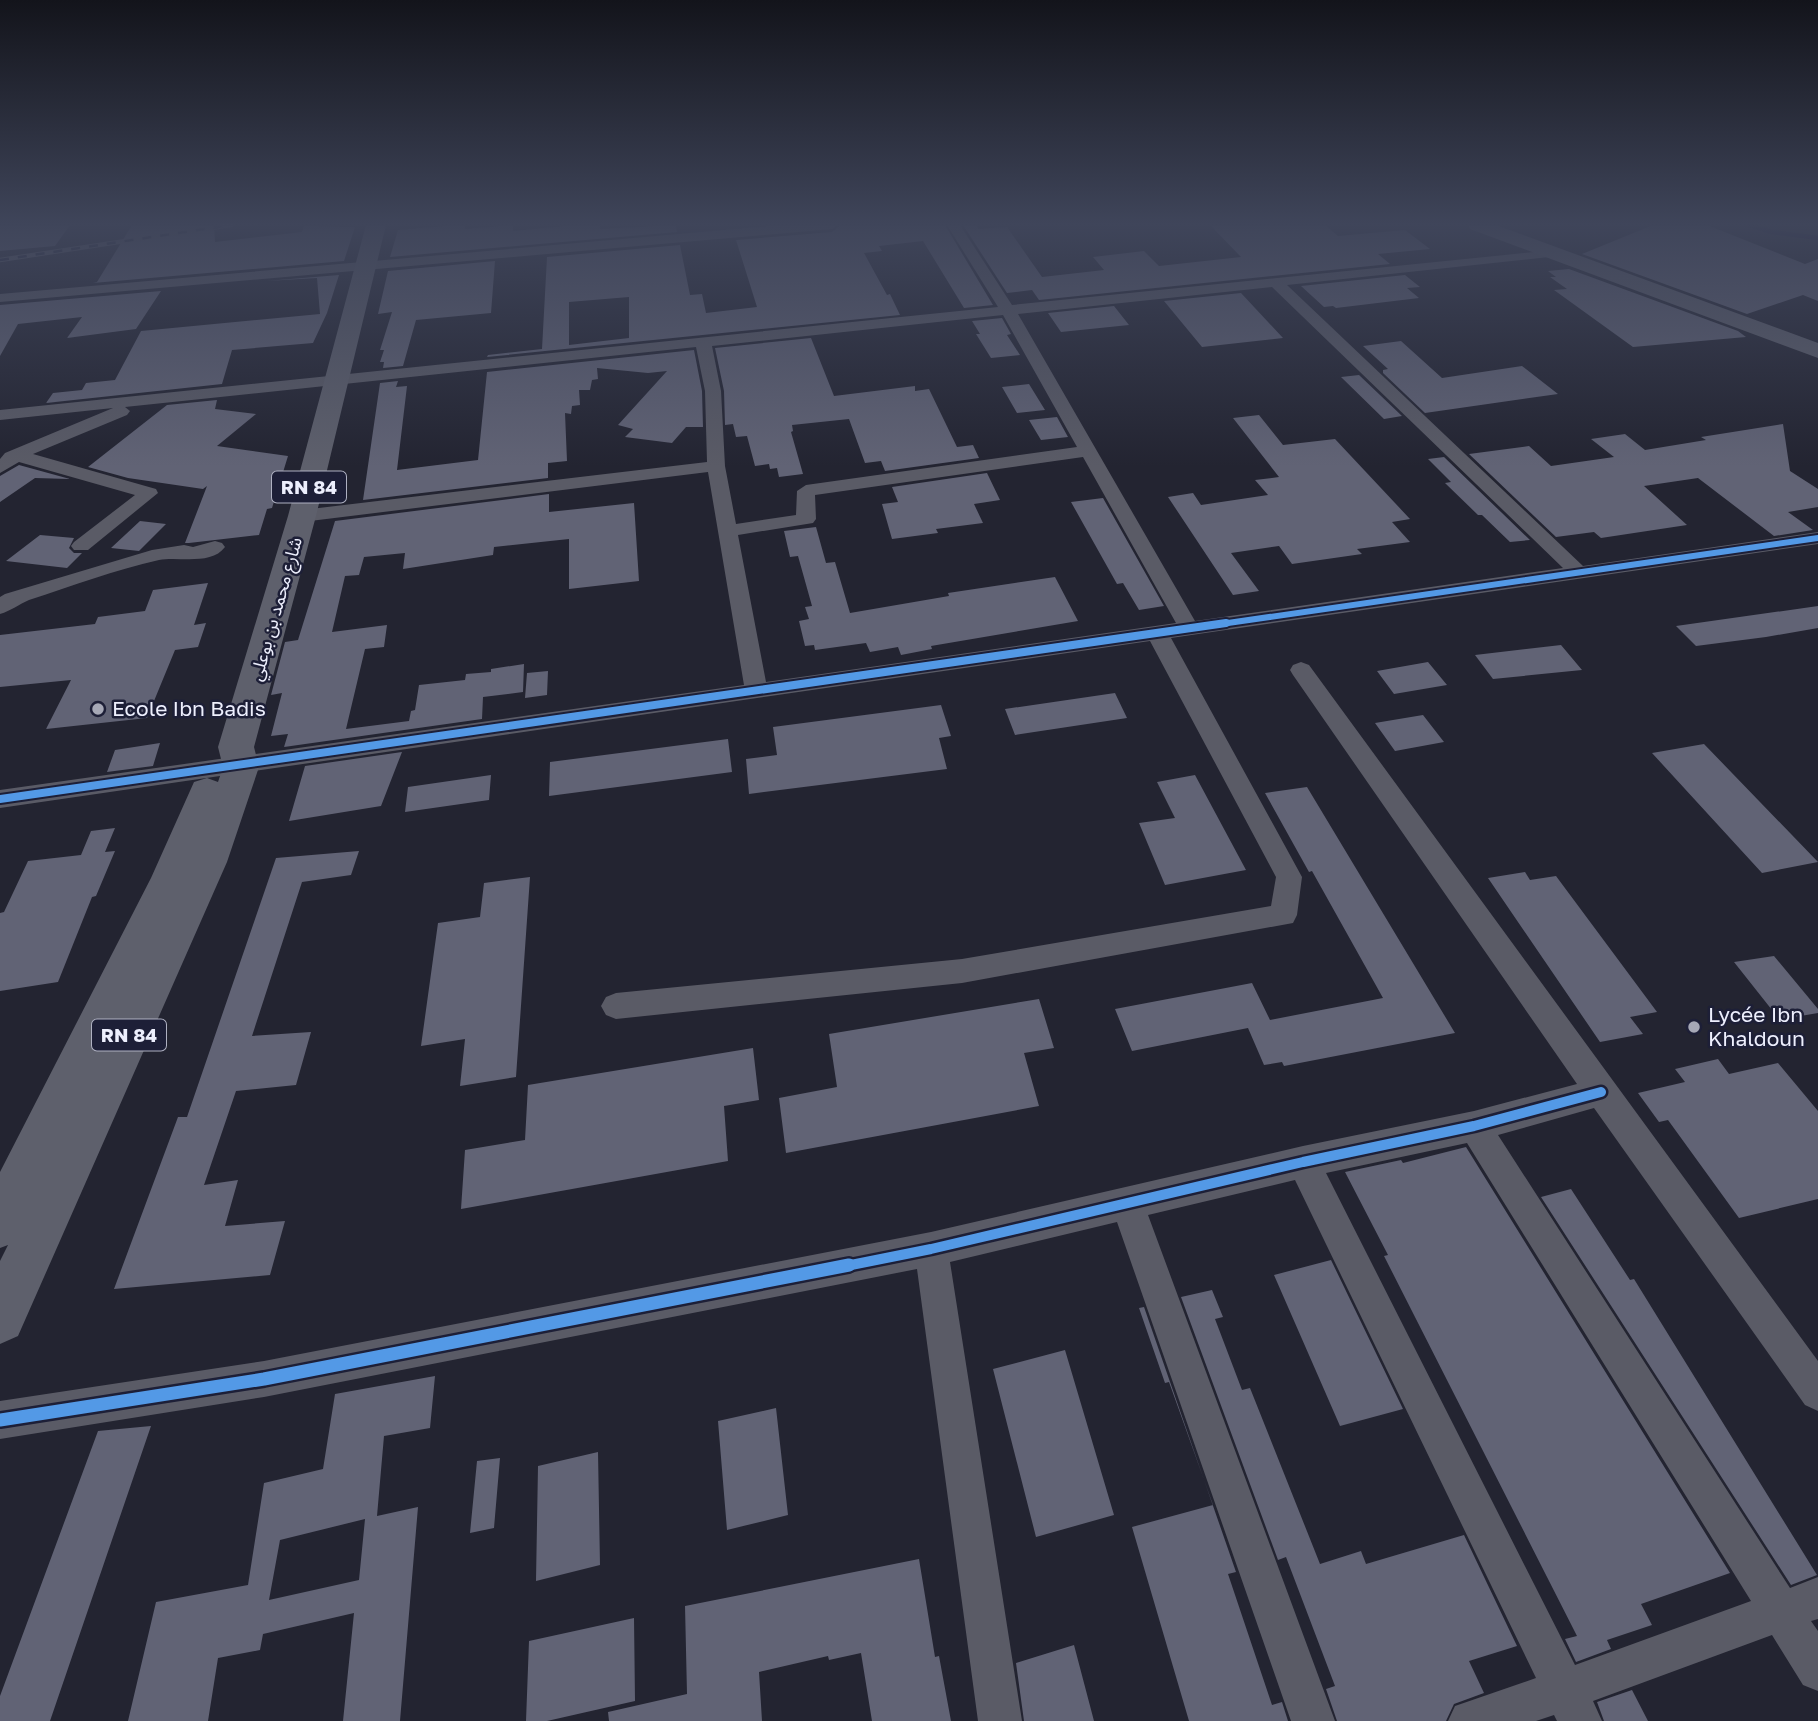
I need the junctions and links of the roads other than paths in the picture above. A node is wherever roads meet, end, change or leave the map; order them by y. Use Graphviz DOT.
graph roads {
  1 [pos="355,305"];
  2 [pos="1005,305"];
  3 [pos="1071,305"];
  4 [pos="1299,305"];
  5 [pos="1693,305"];
  6 [pos="1009,312"];
  7 [pos="703,342"];
  8 [pos="1818,351"];
  9 [pos="336,379"];
  10 [pos="148,400"];
  11 [pos="0,415"];
  12 [pos="1088,452"];
  13 [pos="8,459"];
  14 [pos="716,466"];
  15 [pos="0,468"];
  16 [pos="302,516"];
  17 [pos="727,531"];
  18 [pos="1818,538"];
  19 [pos="81,546"];
  20 [pos="215,547"];
  21 [pos="1579,573"];
  22 [pos="0,607"];
  23 [pos="1189,628"];
  24 [pos="1157,633"];
  25 [pos="1301,670"];
  26 [pos="756,690"];
  27 [pos="232,761"];
  28 [pos="0,799"];
  29 [pos="616,1006"];
  30 [pos="1601,1093"];
  31 [pos="1474,1126"];
  32 [pos="1303,1162"];
  33 [pos="1127,1203"];
  34 [pos="0,1223"];
  35 [pos="931,1249"];
  36 [pos="0,1318"];
  37 [pos="1818,1392"];
  38 [pos="0,1420"];
  39 [pos="1799,1604"];
  40 [pos="1818,1670"];
  41 [pos="1572,1705"];
  42 [pos="1000,1721"];
  43 [pos="1313,1721"];
  44 [pos="1470,1721"];
  1 -- 9 [label="main road, شارع محمد بن بوعلي / RN 84"];
  2 -- 6 [label="street"];
  3 -- 6 [label="street"];
  4 -- 21 [label="street"];
  5 -- 8 [label="main road"];
  6 -- 7 [label="street"];
  6 -- 12 [label="street"];
  7 -- 9 [label="street"];
  7 -- 14 [label="street"];
  9 -- 10 [label="street"];
  9 -- 16 [label="main road, شارع محمد بن بوعلي / RN 84"];
  10 -- 11 [label="street"];
  10 -- 13 [label="street"];
  12 -- 17 [label="street"];
  12 -- 23 [label="street"];
  13 -- 15 [label="street"];
  13 -- 19 [label="street"];
  14 -- 16 [label="street"];
  14 -- 17 [label="street"];
  16 -- 27 [label="main road, شارع محمد بن بوعلي / RN 84"];
  17 -- 26 [label="street"];
  18 -- 21 [label="street"];
  20 -- 22 [label="street"];
  21 -- 23 [label="street"];
  23 -- 24 [label="street"];
  24 -- 26 [label="street"];
  24 -- 29 [label="street"];
  25 -- 30 [label="street"];
  26 -- 27 [label="street"];
  27 -- 28 [label="street"];
  27 -- 34 [label="main road, RN 84"];
  27 -- 36 [label="main road, RN 84"];
  30 -- 31 [label="street"];
  30 -- 37 [label="street"];
  31 -- 32 [label="street"];
  31 -- 39 [label="street"];
  32 -- 33 [label="street"];
  32 -- 41 [label="street"];
  33 -- 35 [label="street"];
  33 -- 43 [label="street"];
  35 -- 38 [label="street"];
  35 -- 42 [label="street"];
  39 -- 40 [label="street"];
  39 -- 41 [label="street"];
  41 -- 44 [label="street"];
}
